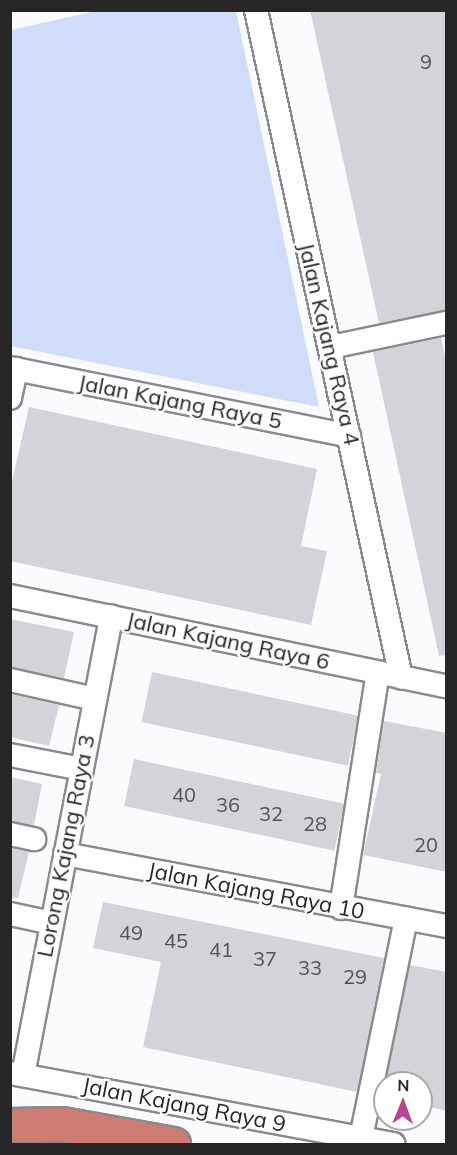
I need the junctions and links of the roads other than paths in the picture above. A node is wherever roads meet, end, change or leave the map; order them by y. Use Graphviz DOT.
graph roads {
  1 [pos="256,10"];
  2 [pos="447,323"];
  3 [pos="331,347"];
  4 [pos="13,369"];
  5 [pos="10,398"];
  6 [pos="349,436"];
  7 [pos="10,596"];
  8 [pos="111,616"];
  9 [pos="378,673"];
  10 [pos="400,677"];
  11 [pos="10,680"];
  12 [pos="447,686"];
  13 [pos="95,699"];
  14 [pos="10,755"];
  15 [pos="81,769"];
  16 [pos="10,834"];
  17 [pos="34,839"];
  18 [pos="65,854"];
  19 [pos="341,908"];
  20 [pos="10,914"];
  21 [pos="406,919"];
  22 [pos="52,922"];
  23 [pos="447,926"];
  24 [pos="17,1074"];
  25 [pos="10,1125"];
  26 [pos="361,1138"];
  27 [pos="10,1139"];
  28 [pos="35,1144"];
  29 [pos="173,1144"];
  30 [pos="393,1144"];
  1 -- 3 [label="street, Jalan Kajang Raya 4"];
  2 -- 3 [label="street"];
  3 -- 6 [label="street, Jalan Kajang Raya 4"];
  4 -- 5 [label="street"];
  4 -- 6 [label="street, Jalan Kajang Raya 5"];
  6 -- 10 [label="street, Jalan Kajang Raya 4"];
  7 -- 8 [label="street, Jalan Kajang Raya 6"];
  8 -- 9 [label="street, Jalan Kajang Raya 6"];
  8 -- 13 [label="street, Lorong Kajang Raya 3"];
  9 -- 10 [label="street, Jalan Kajang Raya 6"];
  9 -- 19 [label="street"];
  10 -- 12 [label="street, Jalan Kajang Raya 6"];
  11 -- 13 [label="street"];
  13 -- 15 [label="street, Lorong Kajang Raya 3"];
  14 -- 15 [label="street"];
  15 -- 18 [label="street, Lorong Kajang Raya 3"];
  16 -- 17 [label="street"];
  18 -- 19 [label="street, Jalan Kajang Raya 10"];
  18 -- 22 [label="street, Lorong Kajang Raya 3"];
  19 -- 21 [label="street, Jalan Kajang Raya 10"];
  20 -- 22 [label="street"];
  21 -- 23 [label="street, Jalan Kajang Raya 10"];
  21 -- 26 [label="street"];
  22 -- 24 [label="street, Lorong Kajang Raya 3"];
  24 -- 26 [label="street, Jalan Kajang Raya 9"];
  25 -- 29 [label="highway"];
  26 -- 30 [label="street, Jalan Kajang Raya 9"];
  27 -- 28 [label="highway"];
}
